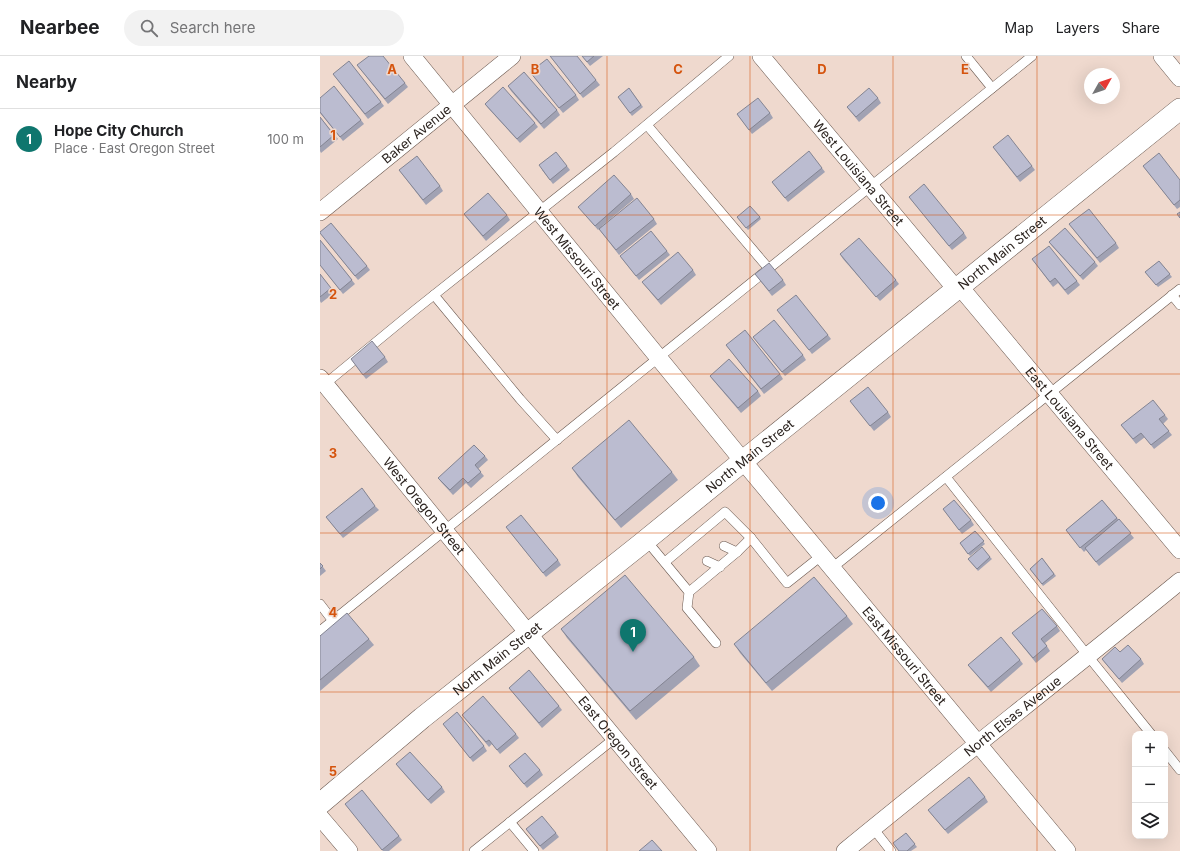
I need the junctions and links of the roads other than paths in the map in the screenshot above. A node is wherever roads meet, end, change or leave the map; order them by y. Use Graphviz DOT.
graph roads {
  1 [pos="412,56"];
  2 [pos="512,56"];
  3 [pos="729,56"];
  4 [pos="760,56"];
  5 [pos="966,56"];
  6 [pos="1032,56"];
  7 [pos="1162,56"];
  8 [pos="1180,78"];
  9 [pos="992,88"];
  10 [pos="452,105"];
  11 [pos="1180,109"];
  12 [pos="647,125"];
  13 [pos="870,187"];
  14 [pos="320,212"];
  15 [pos="539,212"];
  16 [pos="769,269"];
  17 [pos="958,288"];
  18 [pos="1180,289"];
  19 [pos="434,295"];
  20 [pos="1172,295"];
  21 [pos="1180,305"];
  22 [pos="658,358"];
  23 [pos="323,381"];
  24 [pos="1049,394"];
  25 [pos="557,440"];
  26 [pos="743,461"];
  27 [pos="946,477"];
  28 [pos="445,531"];
  29 [pos="751,538"];
  30 [pos="646,540"];
  31 [pos="724,546"];
  32 [pos="1180,550"];
  33 [pos="737,552"];
  34 [pos="665,562"];
  35 [pos="707,562"];
  36 [pos="826,562"];
  37 [pos="720,567"];
  38 [pos="1180,581"];
  39 [pos="690,592"];
  40 [pos="320,604"];
  41 [pos="334,621"];
  42 [pos="320,632"];
  43 [pos="528,633"];
  44 [pos="716,643"];
  45 [pos="1088,656"];
  46 [pos="1149,731"];
  47 [pos="615,738"];
  48 [pos="977,743"];
  49 [pos="1168,755"];
  50 [pos="1180,770"];
  51 [pos="320,804"];
  52 [pos="320,817"];
  53 [pos="510,822"];
  54 [pos="873,828"];
  55 [pos="349,851"];
  56 [pos="474,851"];
  57 [pos="534,851"];
  58 [pos="708,851"];
  59 [pos="845,851"];
  60 [pos="891,851"];
  61 [pos="1067,851"];
  1 -- 10 [label="street, West Missouri Street"];
  2 -- 10 [label="street, Baker Avenue"];
  3 -- 12 [label="lane"];
  4 -- 13 [label="street, West Louisiana Street"];
  5 -- 9 [label="lane"];
  6 -- 9 [label="lane"];
  7 -- 8 [label="street"];
  9 -- 13 [label="lane"];
  10 -- 14 [label="street, Baker Avenue"];
  10 -- 15 [label="street, West Missouri Street"];
  11 -- 17 [label="street, North Main Street"];
  12 -- 15 [label="lane"];
  12 -- 16 [label="lane"];
  13 -- 16 [label="lane"];
  13 -- 17 [label="street, West Louisiana Street"];
  15 -- 19 [label="lane"];
  15 -- 22 [label="street, West Missouri Street"];
  16 -- 22 [label="lane"];
  17 -- 24 [label="street, East Louisiana Street"];
  17 -- 26 [label="street, North Main Street"];
  18 -- 20 [label="lane"];
  19 -- 23 [label="lane"];
  19 -- 25 [label="lane"];
  20 -- 21 [label="lane"];
  20 -- 24 [label="lane"];
  22 -- 25 [label="lane"];
  22 -- 26 [label="street, West Missouri Street"];
  23 -- 28 [label="street, West Oregon Street"];
  24 -- 27 [label="lane"];
  24 -- 32 [label="street, East Louisiana Street"];
  25 -- 28 [label="lane"];
  26 -- 30 [label="street, North Main Street"];
  26 -- 36 [label="street, East Missouri Street"];
  27 -- 36 [label="lane"];
  27 -- 45 [label="lane"];
  28 -- 41 [label="lane"];
  28 -- 43 [label="street, West Oregon Street"];
  29 -- 33 [label="lane"];
  29 -- 34 [label="lane"];
  29 -- 36 [label="lane"];
  30 -- 34 [label="lane"];
  30 -- 43 [label="street, North Main Street"];
  31 -- 33 [label="lane"];
  33 -- 37 [label="lane"];
  34 -- 39 [label="lane"];
  35 -- 37 [label="lane"];
  36 -- 48 [label="street, East Missouri Street"];
  37 -- 39 [label="lane"];
  38 -- 45 [label="street, North Elsas Avenue"];
  39 -- 44 [label="lane"];
  40 -- 41 [label="lane"];
  41 -- 42 [label="lane"];
  43 -- 47 [label="street, East Oregon Street"];
  43 -- 51 [label="street, North Main Street"];
  45 -- 46 [label="lane"];
  45 -- 48 [label="street, North Elsas Avenue"];
  47 -- 53 [label="lane"];
  47 -- 58 [label="street, East Oregon Street"];
  48 -- 54 [label="street, North Elsas Avenue"];
  48 -- 61 [label="street, East Missouri Street"];
  49 -- 50 [label="lane"];
  52 -- 55 [label="street"];
  53 -- 56 [label="lane"];
  53 -- 57 [label="lane"];
  54 -- 59 [label="street, North Elsas Avenue"];
  54 -- 60 [label="lane"];
}
